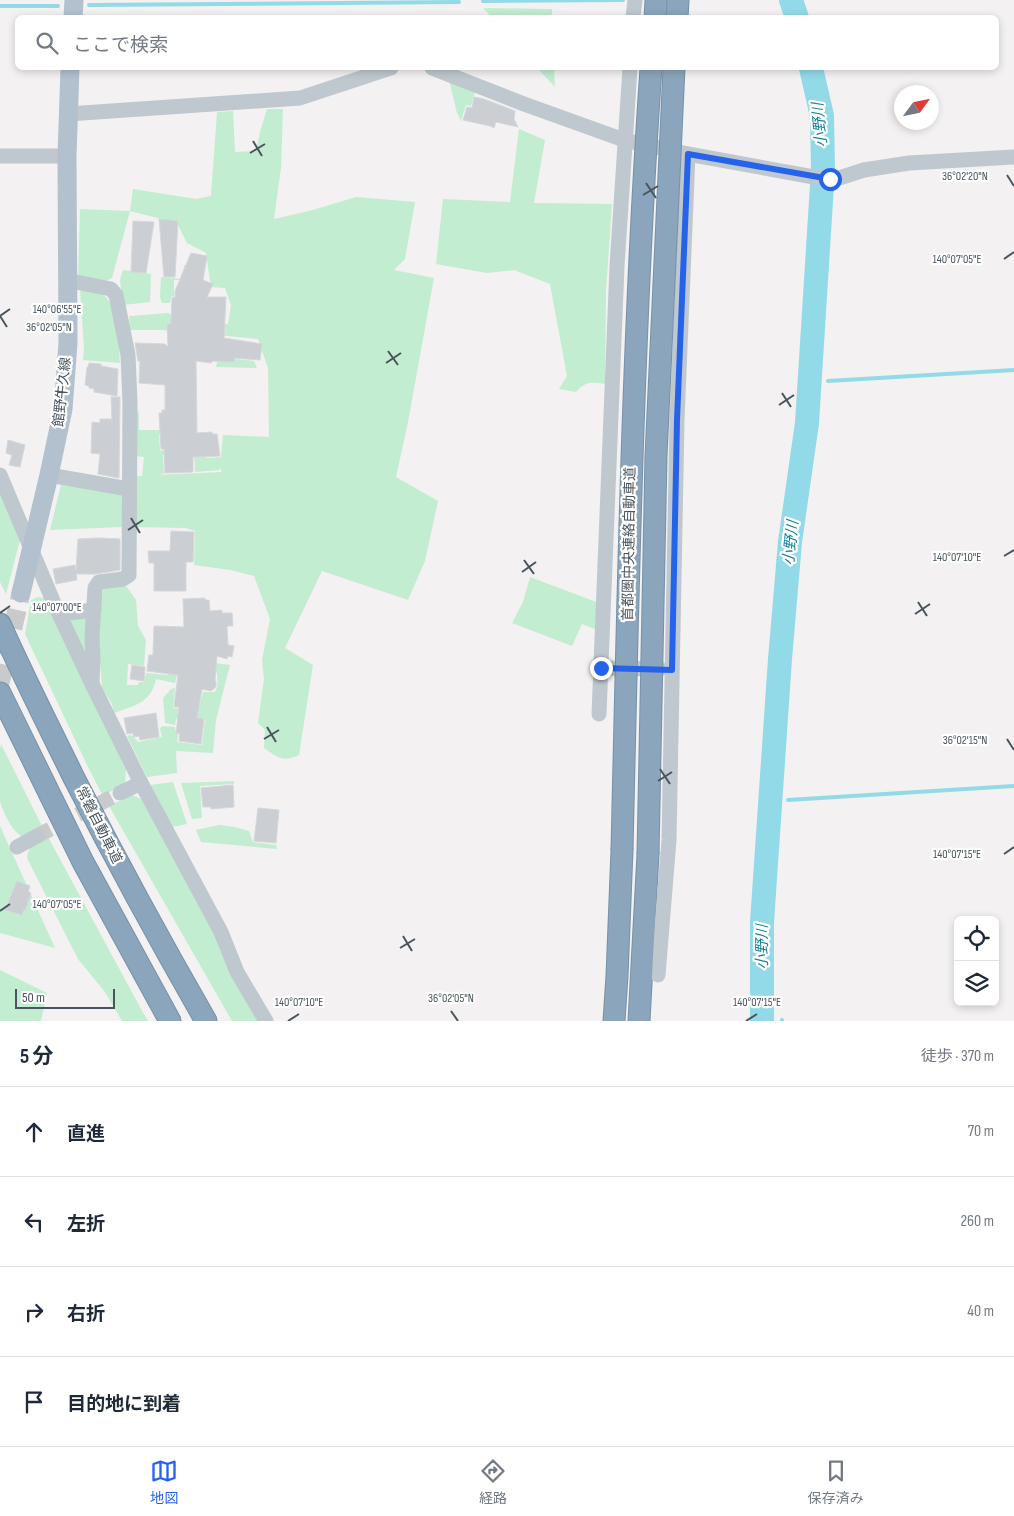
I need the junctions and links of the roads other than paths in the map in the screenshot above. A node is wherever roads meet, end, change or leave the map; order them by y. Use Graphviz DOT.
graph roads {
  1 [pos="74,0"];
  2 [pos="635,0"];
  3 [pos="656,0"];
  4 [pos="678,0"];
  5 [pos="73,15"];
  6 [pos="633,15"];
  7 [pos="654,15"];
  8 [pos="677,15"];
  9 [pos="70,70"];
  10 [pos="385,70"];
  11 [pos="437,70"];
  12 [pos="630,70"];
  13 [pos="651,70"];
  14 [pos="674,70"];
  15 [pos="68,114"];
  16 [pos="624,140"];
  17 [pos="688,154"];
  18 [pos="0,156"];
  19 [pos="67,156"];
  20 [pos="1014,157"];
  21 [pos="67,283"];
  22 [pos="0,475"];
  23 [pos="49,475"];
  24 [pos="129,489"];
  25 [pos="32,549"];
  26 [pos="21,593"];
  27 [pos="94,610"];
  28 [pos="60,614"];
  29 [pos="0,624"];
  30 [pos="601,668"];
  31 [pos="672,670"];
  32 [pos="92,684"];
  33 [pos="0,693"];
  34 [pos="599,714"];
  35 [pos="141,783"];
  36 [pos="120,794"];
  37 [pos="37,836"];
  38 [pos="17,847"];
  39 [pos="658,975"];
  40 [pos="170,1021"];
  41 [pos="206,1021"];
  42 [pos="266,1021"];
  43 [pos="614,1021"];
  44 [pos="639,1021"];
  1 -- 5 [label="main road"];
  2 -- 6 [label="street"];
  3 -- 7 [label="highway"];
  4 -- 8 [label="highway"];
  9 -- 15 [label="main road, 館野牛久線"];
  10 -- 15 [label="street"];
  11 -- 16 [label="street"];
  12 -- 16 [label="street"];
  13 -- 43 [label="highway, 首都圏中央連絡自動車道, bridge"];
  14 -- 44 [label="highway, 首都圏中央連絡自動車道, bridge"];
  15 -- 19 [label="main road, 館野牛久線"];
  16 -- 17 [label="street"];
  16 -- 30 [label="street"];
  17 -- 20 [label="street"];
  17 -- 31 [label="street"];
  18 -- 19 [label="street"];
  19 -- 21 [label="main road, 館野牛久線"];
  21 -- 23 [label="main road, 館野牛久線"];
  21 -- 24 [label="street"];
  22 -- 25 [label="street"];
  23 -- 24 [label="street"];
  23 -- 25 [label="main road, 館野牛久線"];
  24 -- 27 [label="street"];
  25 -- 26 [label="main road, 館野牛久線"];
  25 -- 28 [label="street"];
  27 -- 28 [label="street"];
  27 -- 32 [label="street"];
  28 -- 32 [label="street"];
  29 -- 41 [label="highway, 常磐自動車道"];
  30 -- 31 [label="street"];
  30 -- 34 [label="street"];
  31 -- 39 [label="street"];
  32 -- 35 [label="street"];
  33 -- 40 [label="highway"];
  35 -- 36 [label="street"];
  35 -- 42 [label="street"];
  37 -- 38 [label="street"];
}
